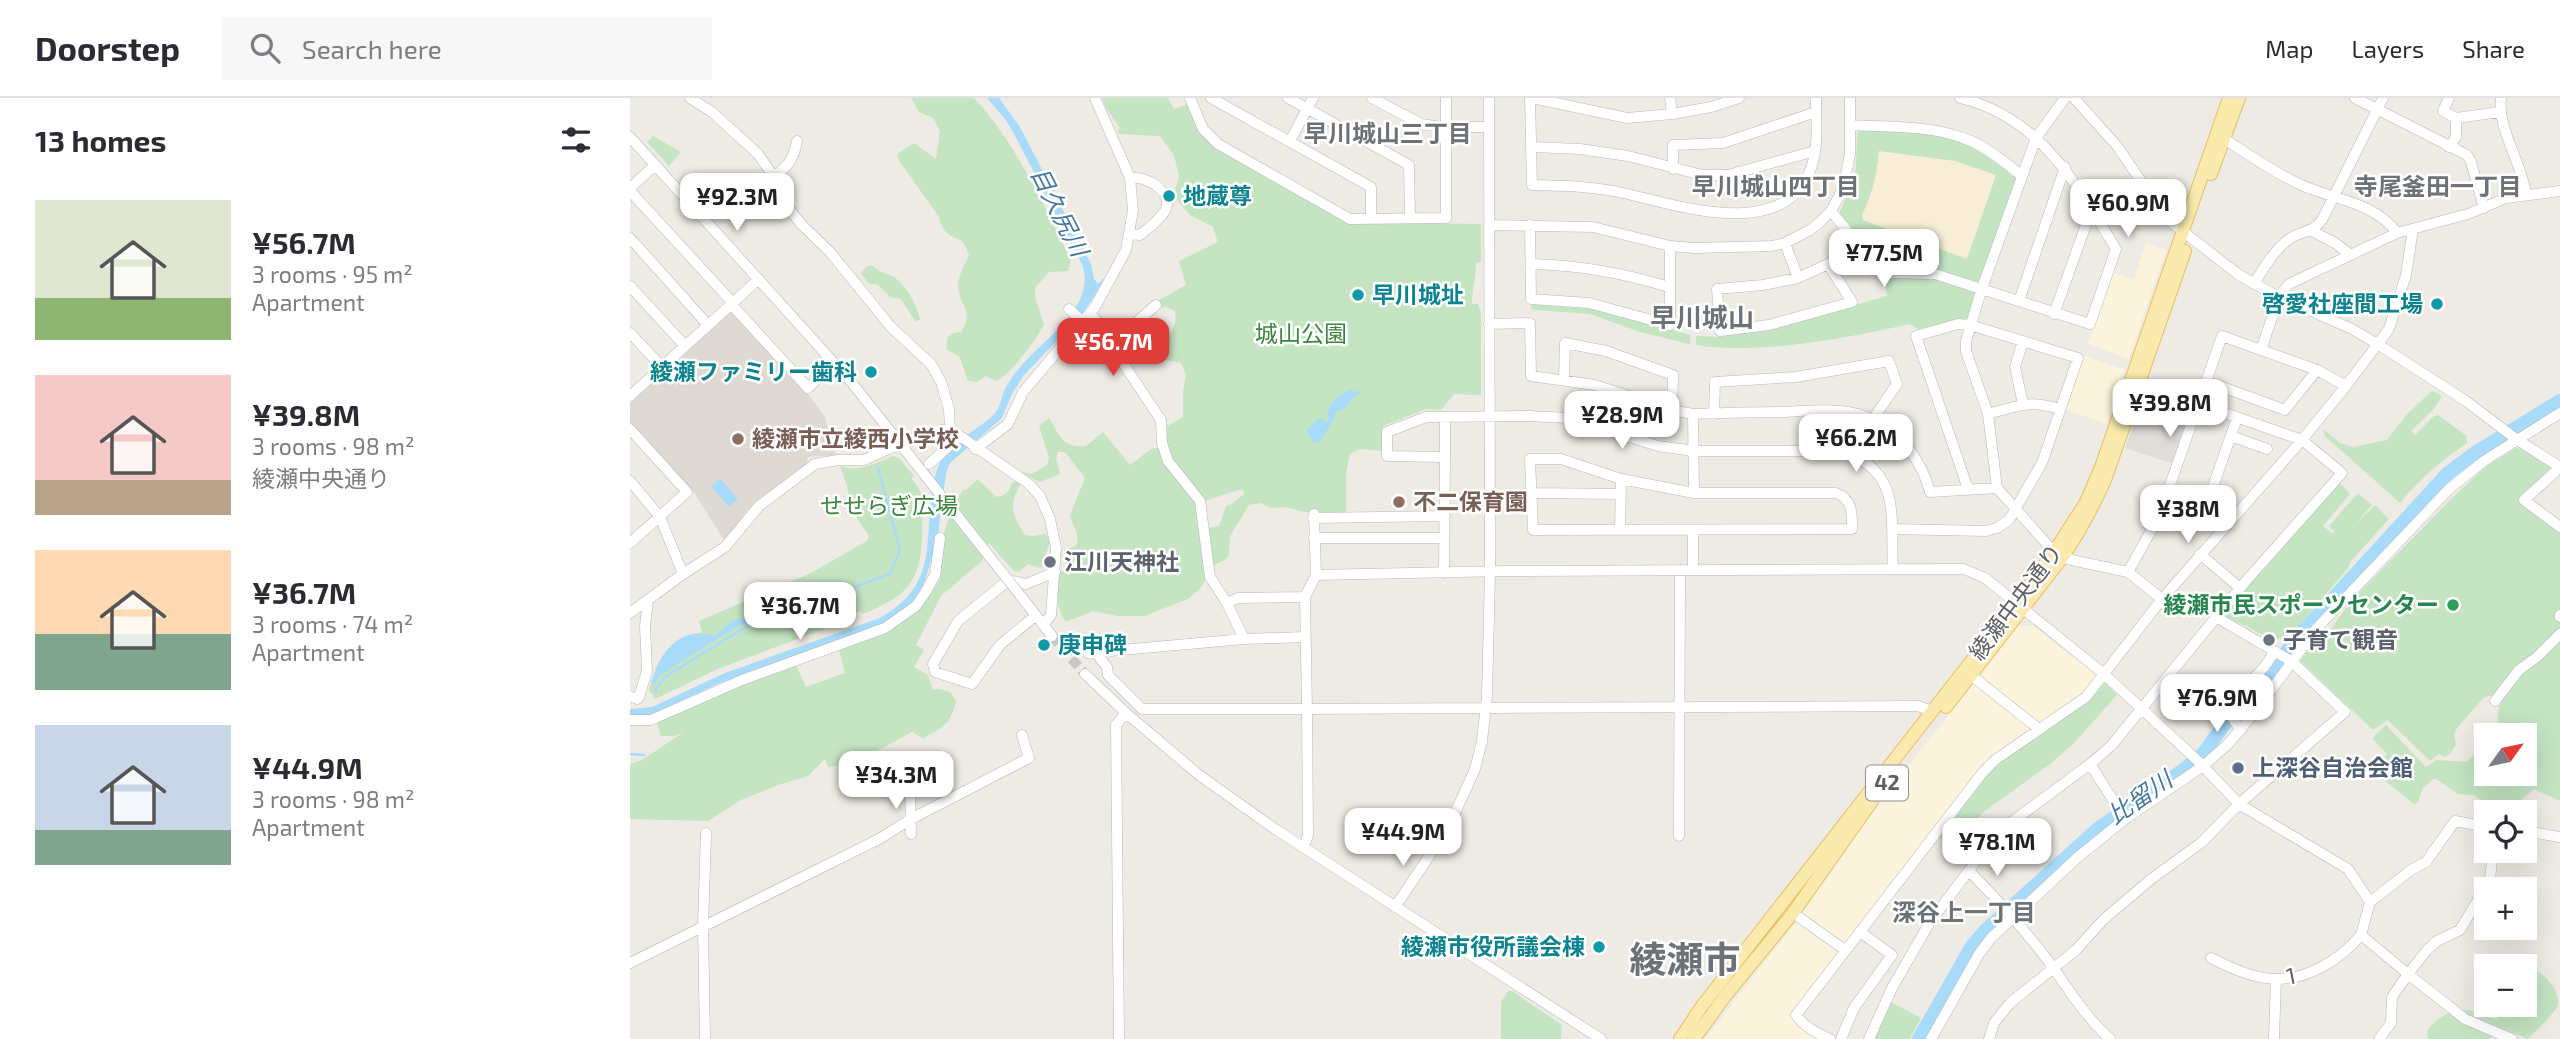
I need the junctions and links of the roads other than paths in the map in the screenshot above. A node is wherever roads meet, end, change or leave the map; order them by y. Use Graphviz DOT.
graph roads {
  1 [pos="690,98"];
  2 [pos="1095,98"];
  3 [pos="1211,98"];
  4 [pos="1288,98"];
  5 [pos="1313,98"];
  6 [pos="1372,98"];
  7 [pos="1446,98"];
  8 [pos="1489,98"];
  9 [pos="1531,98"];
  10 [pos="1670,98"];
  11 [pos="1739,98"];
  12 [pos="1816,98"];
  13 [pos="1850,98"];
  14 [pos="1960,98"];
  15 [pos="2065,98"];
  16 [pos="2074,98"];
  17 [pos="2229,98"];
  18 [pos="2239,98"];
  19 [pos="2355,98"];
  20 [pos="2384,98"];
  21 [pos="2449,98"];
  22 [pos="2501,98"];
  23 [pos="1193,99"];
  24 [pos="1308,109"];
  25 [pos="2378,109"];
  26 [pos="1816,112"];
  27 [pos="2500,112"];
  28 [pos="1672,114"];
  29 [pos="2456,118"];
  30 [pos="1850,125"];
  31 [pos="1446,127"];
  32 [pos="1489,127"];
  33 [pos="630,137"];
  34 [pos="2035,138"];
  35 [pos="2223,138"];
  36 [pos="797,141"];
  37 [pos="1290,141"];
  38 [pos="1532,147"];
  39 [pos="2449,147"];
  40 [pos="1815,151"];
  41 [pos="655,165"];
  42 [pos="2065,167"];
  43 [pos="1673,169"];
  44 [pos="2021,175"];
  45 [pos="774,177"];
  46 [pos="1130,178"];
  47 [pos="630,190"];
  48 [pos="2560,191"];
  49 [pos="2526,194"];
  50 [pos="2333,198"];
  51 [pos="2092,208"];
  52 [pos="2484,208"];
  53 [pos="1831,211"];
  54 [pos="1410,218"];
  55 [pos="1371,219"];
  56 [pos="1489,225"];
  57 [pos="1530,225"];
  58 [pos="2413,229"];
  59 [pos="2312,231"];
  60 [pos="2397,233"];
  61 [pos="1131,234"];
  62 [pos="2187,235"];
  63 [pos="630,238"];
  64 [pos="1858,242"];
  65 [pos="1785,243"];
  66 [pos="1670,246"];
  67 [pos="2351,255"];
  68 [pos="1532,264"];
  69 [pos="1828,264"];
  70 [pos="1798,278"];
  71 [pos="758,279"];
  72 [pos="2254,284"];
  73 [pos="630,286"];
  74 [pos="1669,287"];
  75 [pos="1982,288"];
  76 [pos="2279,297"];
  77 [pos="2018,301"];
  78 [pos="732,304"];
  79 [pos="1156,305"];
  80 [pos="1070,310"];
  81 [pos="2054,314"];
  82 [pos="1085,318"];
  83 [pos="1489,324"];
  84 [pos="708,325"];
  85 [pos="1970,325"];
  86 [pos="630,333"];
  87 [pos="1116,340"];
  88 [pos="2023,341"];
  89 [pos="2379,345"];
  90 [pos="685,346"];
  91 [pos="2261,350"];
  92 [pos="834,363"];
  93 [pos="662,367"];
  94 [pos="2317,370"];
  95 [pos="2139,372"];
  96 [pos="1564,379"];
  97 [pos="630,380"];
  98 [pos="2205,383"];
  99 [pos="2346,386"];
  100 [pos="634,393"];
  101 [pos="2199,402"];
  102 [pos="2023,404"];
  103 [pos="2060,409"];
  104 [pos="1672,410"];
  105 [pos="2560,413"];
  106 [pos="1693,414"];
  107 [pos="1714,414"];
  108 [pos="1988,414"];
  109 [pos="1445,418"];
  110 [pos="1489,418"];
  111 [pos="2237,418"];
  112 [pos="1873,419"];
  113 [pos="630,429"];
  114 [pos="950,431"];
  115 [pos="2511,435"];
  116 [pos="2231,436"];
  117 [pos="961,437"];
  118 [pos="2302,440"];
  119 [pos="900,444"];
  120 [pos="974,447"];
  121 [pos="2267,449"];
  122 [pos="1694,451"];
  123 [pos="1445,457"];
  124 [pos="2559,467"];
  125 [pos="926,469"];
  126 [pos="1621,479"];
  127 [pos="630,481"];
  128 [pos="1997,488"];
  129 [pos="2169,488"];
  130 [pos="1968,489"];
  131 [pos="639,491"];
  132 [pos="1532,493"];
  133 [pos="1694,493"];
  134 [pos="1620,494"];
  135 [pos="630,499"];
  136 [pos="2015,510"];
  137 [pos="1445,516"];
  138 [pos="660,517"];
  139 [pos="2560,527"];
  140 [pos="1892,529"];
  141 [pos="1620,530"];
  142 [pos="1692,530"];
  143 [pos="940,538"];
  144 [pos="1314,538"];
  145 [pos="1444,538"];
  146 [pos="630,543"];
  147 [pos="2200,554"];
  148 [pos="2058,555"];
  149 [pos="1893,569"];
  150 [pos="1680,570"];
  151 [pos="1693,570"];
  152 [pos="1055,572"];
  153 [pos="1490,572"];
  154 [pos="2129,572"];
  155 [pos="1444,573"];
  156 [pos="683,574"];
  157 [pos="1316,575"];
  158 [pos="2240,588"];
  159 [pos="1305,597"];
  160 [pos="2162,599"];
  161 [pos="648,600"];
  162 [pos="1227,603"];
  163 [pos="2019,605"];
  164 [pos="630,612"];
  165 [pos="1035,615"];
  166 [pos="2217,617"];
  167 [pos="1043,625"];
  168 [pos="2560,634"];
  169 [pos="1052,636"];
  170 [pos="1305,637"];
  171 [pos="1244,639"];
  172 [pos="2282,656"];
  173 [pos="1085,674"];
  174 [pos="2104,674"];
  175 [pos="1972,676"];
  176 [pos="630,696"];
  177 [pos="2495,701"];
  178 [pos="1679,707"];
  179 [pos="1489,708"];
  180 [pos="1307,709"];
  181 [pos="2142,709"];
  182 [pos="1932,711"];
  183 [pos="1126,713"];
  184 [pos="630,720"];
  185 [pos="2039,729"];
  186 [pos="2241,730"];
  187 [pos="1021,736"];
  188 [pos="2198,761"];
  189 [pos="2090,764"];
  190 [pos="910,787"];
  191 [pos="2239,804"];
  192 [pos="2122,814"];
  193 [pos="911,819"];
  194 [pos="2474,825"];
  195 [pos="706,833"];
  196 [pos="2537,833"];
  197 [pos="911,834"];
  198 [pos="1679,836"];
  199 [pos="2560,837"];
  200 [pos="1304,847"];
  201 [pos="2492,863"];
  202 [pos="1970,872"];
  203 [pos="2370,902"];
  204 [pos="1395,907"];
  205 [pos="2009,911"];
  206 [pos="1793,913"];
  207 [pos="703,926"];
  208 [pos="1860,932"];
  209 [pos="2361,934"];
  210 [pos="1845,950"];
  211 [pos="2211,958"];
  212 [pos="630,963"];
  213 [pos="2053,969"];
  214 [pos="2408,975"];
  215 [pos="2276,979"];
  216 [pos="705,1039"];
  217 [pos="1119,1039"];
  218 [pos="1601,1039"];
  219 [pos="1680,1039"];
  220 [pos="1694,1039"];
  221 [pos="1830,1039"];
  222 [pos="1841,1039"];
  223 [pos="1869,1039"];
  224 [pos="1931,1039"];
  225 [pos="1989,1039"];
  226 [pos="2110,1039"];
  227 [pos="2274,1039"];
  228 [pos="2379,1039"];
  229 [pos="2512,1039"];
  1 -- 45 [label="street"];
  2 -- 46 [label="street"];
  3 -- 37 [label="street"];
  4 -- 24 [label="street"];
  5 -- 24 [label="street"];
  6 -- 31 [label="street"];
  7 -- 31 [label="street"];
  8 -- 32 [label="street"];
  9 -- 28 [label="street"];
  9 -- 38 [label="street"];
  10 -- 28 [label="street"];
  11 -- 28 [label="street"];
  12 -- 26 [label="street"];
  13 -- 30 [label="street"];
  14 -- 34 [label="street"];
  15 -- 34 [label="street"];
  16 -- 62 [label="street"];
  17 -- 62 [label="main road, 綾瀬中央通り / 42"];
  18 -- 35 [label="main road, 綾瀬中央通り / 42"];
  19 -- 25 [label="street"];
  20 -- 25 [label="street"];
  21 -- 29 [label="street"];
  22 -- 27 [label="street"];
  23 -- 55 [label="street"];
  24 -- 37 [label="street"];
  24 -- 54 [label="street"];
  25 -- 39 [label="street"];
  25 -- 50 [label="street"];
  26 -- 40 [label="street"];
  26 -- 43 [label="street"];
  27 -- 29 [label="street"];
  27 -- 49 [label="street"];
  29 -- 39 [label="street"];
  30 -- 44 [label="street"];
  30 -- 53 [label="street"];
  31 -- 32 [label="street"];
  31 -- 54 [label="street"];
  32 -- 56 [label="street"];
  33 -- 41 [label="street"];
  34 -- 42 [label="street"];
  34 -- 44 [label="street"];
  35 -- 50 [label="street"];
  35 -- 62 [label="main road, 綾瀬中央通り / 42"];
  36 -- 45 [label="street"];
  37 -- 55 [label="street"];
  38 -- 40 [label="street"];
  38 -- 43 [label="street"];
  39 -- 52 [label="street"];
  40 -- 43 [label="street"];
  41 -- 47 [label="street"];
  41 -- 71 [label="street"];
  42 -- 51 [label="street"];
  42 -- 77 [label="street"];
  44 -- 75 [label="street"];
  45 -- 114 [label="street"];
  46 -- 61 [label="street"];
  46 -- 61 [label="street"];
  47 -- 78 [label="street"];
  48 -- 49 [label="street"];
  49 -- 52 [label="street"];
  50 -- 59 [label="street"];
  50 -- 60 [label="street"];
  51 -- 81 [label="street"];
  51 -- 81 [label="street"];
  52 -- 58 [label="street"];
  53 -- 64 [label="street"];
  53 -- 65 [label="street"];
  54 -- 55 [label="street"];
  56 -- 57 [label="street"];
  56 -- 83 [label="street"];
  57 -- 66 [label="street"];
  57 -- 68 [label="street"];
  58 -- 60 [label="street"];
  58 -- 89 [label="street"];
  59 -- 67 [label="street"];
  59 -- 72 [label="street"];
  60 -- 67 [label="street"];
  61 -- 82 [label="street"];
  62 -- 72 [label="street"];
  62 -- 95 [label="main road, 綾瀬中央通り / 42"];
  63 -- 84 [label="street"];
  64 -- 69 [label="street"];
  64 -- 75 [label="street"];
  65 -- 66 [label="street"];
  65 -- 70 [label="street"];
  66 -- 74 [label="street"];
  67 -- 76 [label="street"];
  68 -- 74 [label="street"];
  68 -- 74 [label="street"];
  69 -- 70 [label="street"];
  69 -- 70 [label="street"];
  71 -- 78 [label="street"];
  71 -- 92 [label="street"];
  72 -- 76 [label="street"];
  73 -- 90 [label="street"];
  75 -- 77 [label="street"];
  75 -- 85 [label="street"];
  76 -- 89 [label="street"];
  76 -- 91 [label="street"];
  77 -- 81 [label="street"];
  78 -- 84 [label="street"];
  78 -- 92 [label="street"];
  79 -- 87 [label="street"];
  80 -- 82 [label="street"];
  82 -- 87 [label="street"];
  82 -- 120 [label="street"];
  83 -- 96 [label="street"];
  83 -- 110 [label="street"];
  84 -- 90 [label="street"];
  85 -- 88 [label="street"];
  85 -- 108 [label="street"];
  85 -- 130 [label="street"];
  86 -- 93 [label="street"];
  87 -- 162 [label="street"];
  88 -- 102 [label="street"];
  88 -- 103 [label="street"];
  89 -- 99 [label="street"];
  89 -- 115 [label="street"];
  90 -- 93 [label="street"];
  91 -- 94 [label="street"];
  91 -- 98 [label="street"];
  92 -- 119 [label="street"];
  93 -- 100 [label="street"];
  94 -- 98 [label="street"];
  94 -- 99 [label="street"];
  95 -- 101 [label="street"];
  95 -- 148 [label="main road, 綾瀬中央通り / 42"];
  96 -- 104 [label="street"];
  96 -- 104 [label="street"];
  97 -- 100 [label="street"];
  98 -- 101 [label="street"];
  99 -- 118 [label="street"];
  101 -- 111 [label="street"];
  101 -- 129 [label="street"];
  102 -- 103 [label="street"];
  102 -- 108 [label="street"];
  103 -- 136 [label="street"];
  104 -- 106 [label="street"];
  105 -- 115 [label="street"];
  106 -- 107 [label="street"];
  106 -- 122 [label="street"];
  107 -- 112 [label="street"];
  107 -- 112 [label="street"];
  108 -- 128 [label="street"];
  109 -- 110 [label="street"];
  109 -- 123 [label="street"];
  109 -- 123 [label="street"];
  110 -- 122 [label="street"];
  110 -- 153 [label="street"];
  111 -- 116 [label="street"];
  111 -- 118 [label="street"];
  112 -- 130 [label="street"];
  113 -- 138 [label="street"];
  114 -- 117 [label="street"];
  114 -- 119 [label="street"];
  115 -- 124 [label="street"];
  115 -- 172 [label="street"];
  116 -- 121 [label="street"];
  116 -- 129 [label="street"];
  117 -- 120 [label="street"];
  117 -- 125 [label="street"];
  118 -- 147 [label="street"];
  118 -- 158 [label="street"];
  119 -- 125 [label="street"];
  119 -- 156 [label="street"];
  120 -- 152 [label="street"];
  122 -- 133 [label="street"];
  122 -- 140 [label="street"];
  123 -- 137 [label="street"];
  124 -- 139 [label="street"];
  125 -- 165 [label="street, bridge"];
  126 -- 132 [label="street"];
  126 -- 133 [label="street"];
  126 -- 134 [label="street"];
  127 -- 131 [label="street"];
  128 -- 130 [label="street"];
  128 -- 136 [label="street"];
  129 -- 154 [label="street"];
  131 -- 135 [label="street"];
  131 -- 138 [label="street"];
  132 -- 134 [label="street"];
  132 -- 141 [label="street"];
  133 -- 142 [label="street"];
  134 -- 141 [label="street"];
  136 -- 140 [label="street"];
  136 -- 148 [label="street"];
  137 -- 144 [label="street"];
  137 -- 145 [label="street"];
  138 -- 146 [label="street"];
  138 -- 156 [label="street"];
  140 -- 149 [label="street"];
  141 -- 142 [label="street"];
  142 -- 151 [label="street"];
  143 -- 184 [label="street"];
  144 -- 145 [label="street"];
  144 -- 157 [label="street"];
  145 -- 155 [label="street"];
  147 -- 158 [label="street"];
  147 -- 160 [label="street"];
  148 -- 154 [label="street"];
  148 -- 163 [label="main road, 綾瀬中央通り / 42"];
  149 -- 151 [label="street"];
  149 -- 163 [label="street"];
  150 -- 151 [label="street"];
  150 -- 153 [label="street"];
  150 -- 178 [label="street"];
  152 -- 165 [label="street"];
  152 -- 167 [label="street"];
  153 -- 155 [label="street"];
  153 -- 179 [label="street"];
  154 -- 160 [label="street"];
  155 -- 157 [label="street"];
  156 -- 161 [label="street"];
  157 -- 159 [label="street"];
  158 -- 166 [label="street"];
  159 -- 162 [label="street"];
  159 -- 170 [label="street"];
  160 -- 174 [label="street"];
  161 -- 164 [label="street"];
  161 -- 176 [label="street"];
  162 -- 171 [label="street"];
  163 -- 174 [label="street"];
  163 -- 175 [label="main road, 綾瀬中央通り / 42"];
  163 -- 182 [label="main road, 綾瀬中央通り / 42"];
  165 -- 167 [label="street"];
  166 -- 172 [label="street"];
  166 -- 181 [label="street"];
  167 -- 169 [label="street"];
  168 -- 177 [label="street"];
  170 -- 171 [label="street"];
  170 -- 180 [label="street"];
  171 -- 180 [label="street"];
  172 -- 186 [label="street"];
  172 -- 186 [label="street"];
  172 -- 191 [label="street"];
  173 -- 183 [label="street"];
  174 -- 181 [label="street"];
  174 -- 185 [label="street"];
  175 -- 185 [label="street"];
  175 -- 206 [label="main road, 綾瀬中央通り / 42"];
  178 -- 179 [label="street"];
  178 -- 182 [label="street"];
  178 -- 198 [label="street"];
  179 -- 180 [label="street"];
  179 -- 204 [label="street"];
  180 -- 200 [label="street"];
  181 -- 188 [label="street"];
  181 -- 189 [label="street"];
  182 -- 219 [label="main road, 綾瀬中央通り / 42"];
  183 -- 200 [label="street"];
  183 -- 217 [label="street"];
  185 -- 208 [label="street"];
  186 -- 188 [label="street"];
  187 -- 193 [label="street"];
  188 -- 191 [label="street"];
  188 -- 192 [label="street"];
  189 -- 192 [label="street"];
  189 -- 202 [label="street"];
  190 -- 193 [label="street"];
  191 -- 203 [label="street"];
  191 -- 213 [label="street"];
  192 -- 205 [label="street"];
  193 -- 197 [label="street"];
  193 -- 207 [label="street"];
  194 -- 203 [label="street"];
  195 -- 207 [label="street"];
  196 -- 199 [label="street"];
  200 -- 204 [label="street"];
  201 -- 214 [label="street"];
  202 -- 205 [label="street"];
  202 -- 223 [label="street"];
  203 -- 209 [label="street"];
  204 -- 218 [label="street"];
  205 -- 213 [label="street"];
  205 -- 224 [label="street"];
  206 -- 210 [label="street"];
  206 -- 220 [label="main road, 綾瀬中央通り / 42"];
  207 -- 212 [label="street"];
  207 -- 216 [label="street"];
  208 -- 210 [label="street"];
  208 -- 222 [label="street"];
  209 -- 214 [label="street"];
  209 -- 215 [label="street, 1"];
  210 -- 221 [label="street"];
  211 -- 215 [label="street, 1"];
  213 -- 225 [label="street"];
  213 -- 226 [label="street"];
  214 -- 228 [label="street"];
  214 -- 229 [label="street"];
  215 -- 227 [label="street"];
}
